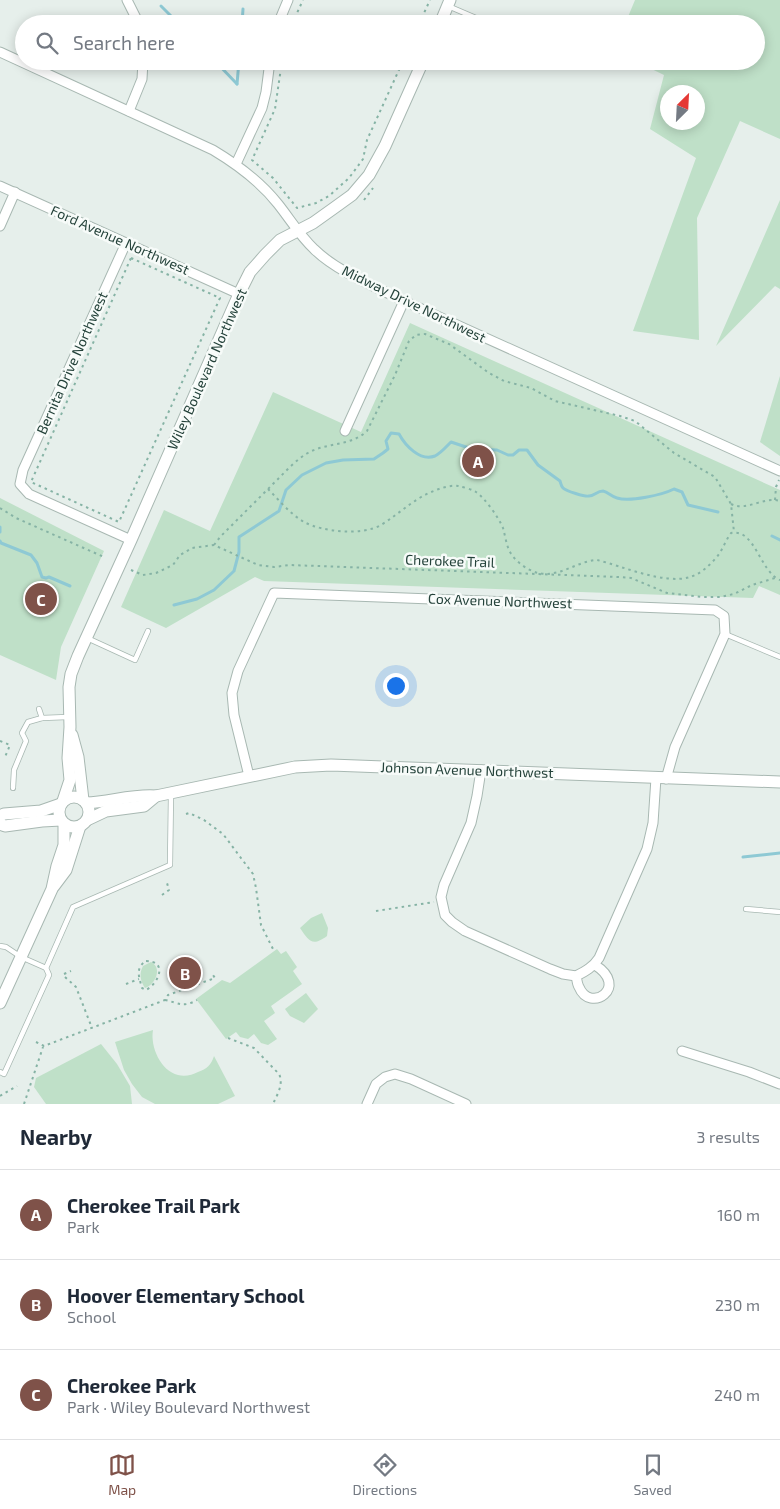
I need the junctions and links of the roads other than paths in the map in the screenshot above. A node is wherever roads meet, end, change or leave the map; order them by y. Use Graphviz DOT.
graph roads {
  1 [pos="127,0"];
  2 [pos="288,0"];
  3 [pos="449,3"];
  4 [pos="134,15"];
  5 [pos="282,15"];
  6 [pos="444,15"];
  7 [pos="472,15"];
  8 [pos="0,52"];
  9 [pos="15,59"];
  10 [pos="39,70"];
  11 [pos="142,70"];
  12 [pos="269,70"];
  13 [pos="419,70"];
  14 [pos="129,111"];
  15 [pos="236,164"];
  16 [pos="0,186"];
  17 [pos="15,192"];
  18 [pos="0,226"];
  19 [pos="298,231"];
  20 [pos="126,243"];
  21 [pos="239,294"];
  22 [pos="404,301"];
  23 [pos="345,431"];
  24 [pos="780,471"];
  25 [pos="131,540"];
  26 [pos="148,631"];
  27 [pos="725,634"];
  28 [pos="86,638"];
  29 [pos="780,657"];
  30 [pos="39,709"];
  31 [pos="42,718"];
  32 [pos="70,722"];
  33 [pos="481,770"];
  34 [pos="249,776"];
  35 [pos="661,778"];
  36 [pos="780,782"];
  37 [pos="13,788"];
  38 [pos="171,793"];
  39 [pos="156,796"];
  40 [pos="62,802"];
  41 [pos="85,802"];
  42 [pos="0,816"];
  43 [pos="63,822"];
  44 [pos="84,823"];
  45 [pos="0,824"];
  46 [pos="52,890"];
  47 [pos="746,909"];
  48 [pos="780,912"];
  49 [pos="0,946"];
  50 [pos="21,957"];
  51 [pos="595,965"];
  52 [pos="46,968"];
  53 [pos="576,976"];
  54 [pos="0,1004"];
  55 [pos="682,1052"];
  56 [pos="2,1073"];
  57 [pos="780,1084"];
  58 [pos="367,1104"];
  59 [pos="466,1104"];
  1 -- 4 [label="street"];
  2 -- 5 [label="street"];
  3 -- 6 [label="street"];
  3 -- 7 [label="lane"];
  8 -- 9 [label="street, Midway Drive Northwest"];
  10 -- 14 [label="street, Midway Drive Northwest"];
  11 -- 14 [label="street"];
  12 -- 15 [label="street"];
  13 -- 19 [label="street, Wiley Boulevard Northwest"];
  14 -- 15 [label="street, Midway Drive Northwest"];
  15 -- 19 [label="street, Midway Drive Northwest"];
  16 -- 17 [label="street, Ford Avenue Northwest"];
  17 -- 18 [label="street"];
  17 -- 20 [label="street, Ford Avenue Northwest"];
  19 -- 21 [label="street, Wiley Boulevard Northwest"];
  19 -- 22 [label="street, Midway Drive Northwest"];
  20 -- 21 [label="street, Ford Avenue Northwest"];
  20 -- 25 [label="street, Bernita Drive Northwest"];
  21 -- 25 [label="street, Wiley Boulevard Northwest"];
  22 -- 23 [label="street"];
  22 -- 24 [label="street, Midway Drive Northwest"];
  25 -- 28 [label="street, Wiley Boulevard Northwest"];
  26 -- 28 [label="lane"];
  27 -- 29 [label="lane"];
  27 -- 34 [label="street, Cox Avenue Northwest"];
  27 -- 35 [label="street"];
  28 -- 32 [label="street, Wiley Boulevard Northwest"];
  30 -- 31 [label="lane"];
  31 -- 32 [label="lane"];
  31 -- 37 [label="lane"];
  32 -- 40 [label="street, Wiley Boulevard Northwest"];
  32 -- 41 [label="street, Wiley Boulevard Northwest"];
  33 -- 34 [label="street, Johnson Avenue Northwest"];
  33 -- 35 [label="street, Johnson Avenue Northwest"];
  33 -- 53 [label="street"];
  34 -- 38 [label="street, Johnson Avenue Northwest"];
  35 -- 36 [label="street, Johnson Avenue Northwest"];
  35 -- 51 [label="street"];
  38 -- 39 [label="street, Johnson Avenue Northwest"];
  38 -- 52 [label="lane"];
  39 -- 41 [label="street, Johnson Avenue Northwest"];
  39 -- 44 [label="street, Johnson Avenue Northwest"];
  40 -- 41 [label="street"];
  40 -- 42 [label="street"];
  40 -- 43 [label="street"];
  41 -- 44 [label="street"];
  43 -- 44 [label="street"];
  43 -- 45 [label="street"];
  43 -- 46 [label="street"];
  44 -- 46 [label="street"];
  46 -- 50 [label="street"];
  47 -- 48 [label="lane"];
  49 -- 50 [label="lane"];
  50 -- 52 [label="lane"];
  50 -- 54 [label="street"];
  51 -- 53 [label="street"];
  51 -- 53 [label="street"];
  52 -- 56 [label="lane"];
  55 -- 57 [label="street"];
  58 -- 59 [label="street"];
}
